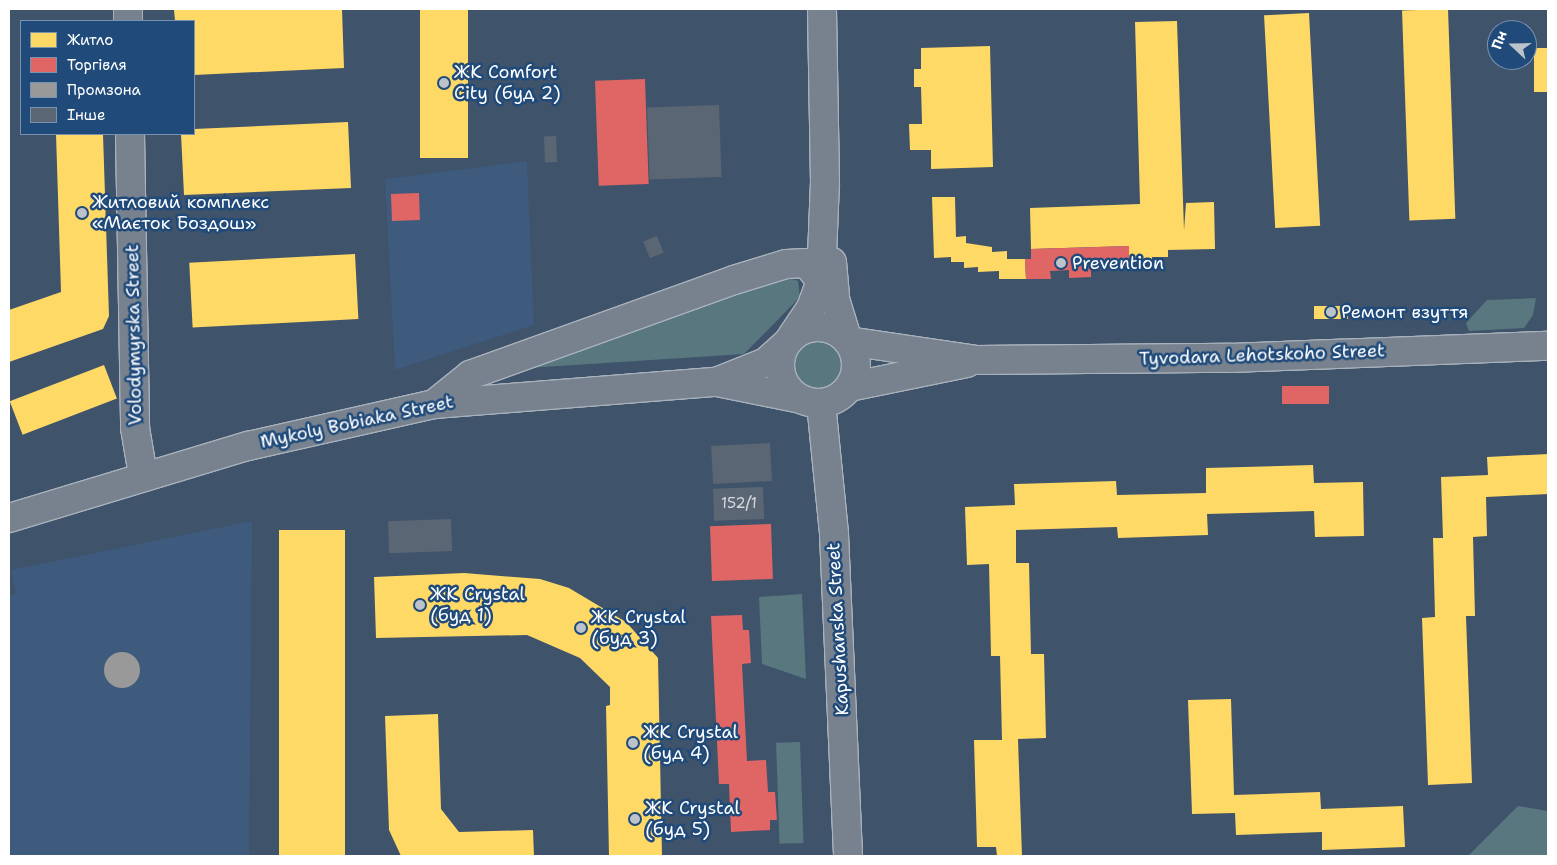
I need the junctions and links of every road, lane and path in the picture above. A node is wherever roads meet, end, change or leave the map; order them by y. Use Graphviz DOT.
graph roads {
  1 [pos="822,9"];
  2 [pos="130,135"];
  3 [pos="825,182"];
  4 [pos="786,264"];
  5 [pos="821,281"];
  6 [pos="789,340"];
  7 [pos="848,341"];
  8 [pos="1548,346"];
  9 [pos="976,360"];
  10 [pos="716,382"];
  11 [pos="848,387"];
  12 [pos="811,401"];
  13 [pos="434,404"];
  14 [pos="143,475"];
  15 [pos="9,518"];
  16 [pos="848,856"];
  1 -- 3 [label="street"];
  2 -- 14 [label="street, Volodymyrska Street"];
  3 -- 4 [label="street"];
  3 -- 5 [label="street"];
  3 -- 7 [label="street"];
  4 -- 5 [label="street"];
  4 -- 13 [label="street"];
  5 -- 6 [label="street"];
  6 -- 7 [label="street"];
  6 -- 10 [label="street, Mykoly Bobiaka Street"];
  6 -- 12 [label="street"];
  7 -- 9 [label="street, Tyvodara Lehotskoho Street"];
  7 -- 11 [label="street"];
  8 -- 9 [label="street, Tyvodara Lehotskoho Street"];
  9 -- 11 [label="street, Tyvodara Lehotskoho Street"];
  10 -- 12 [label="street, Mykoly Bobiaka Street"];
  10 -- 13 [label="street, Mykoly Bobiaka Street"];
  11 -- 12 [label="street"];
  12 -- 16 [label="street, Kapushanska Street"];
  13 -- 14 [label="street, Mykoly Bobiaka Street"];
  14 -- 15 [label="street, Mykoly Bobiaka Street"];
}
